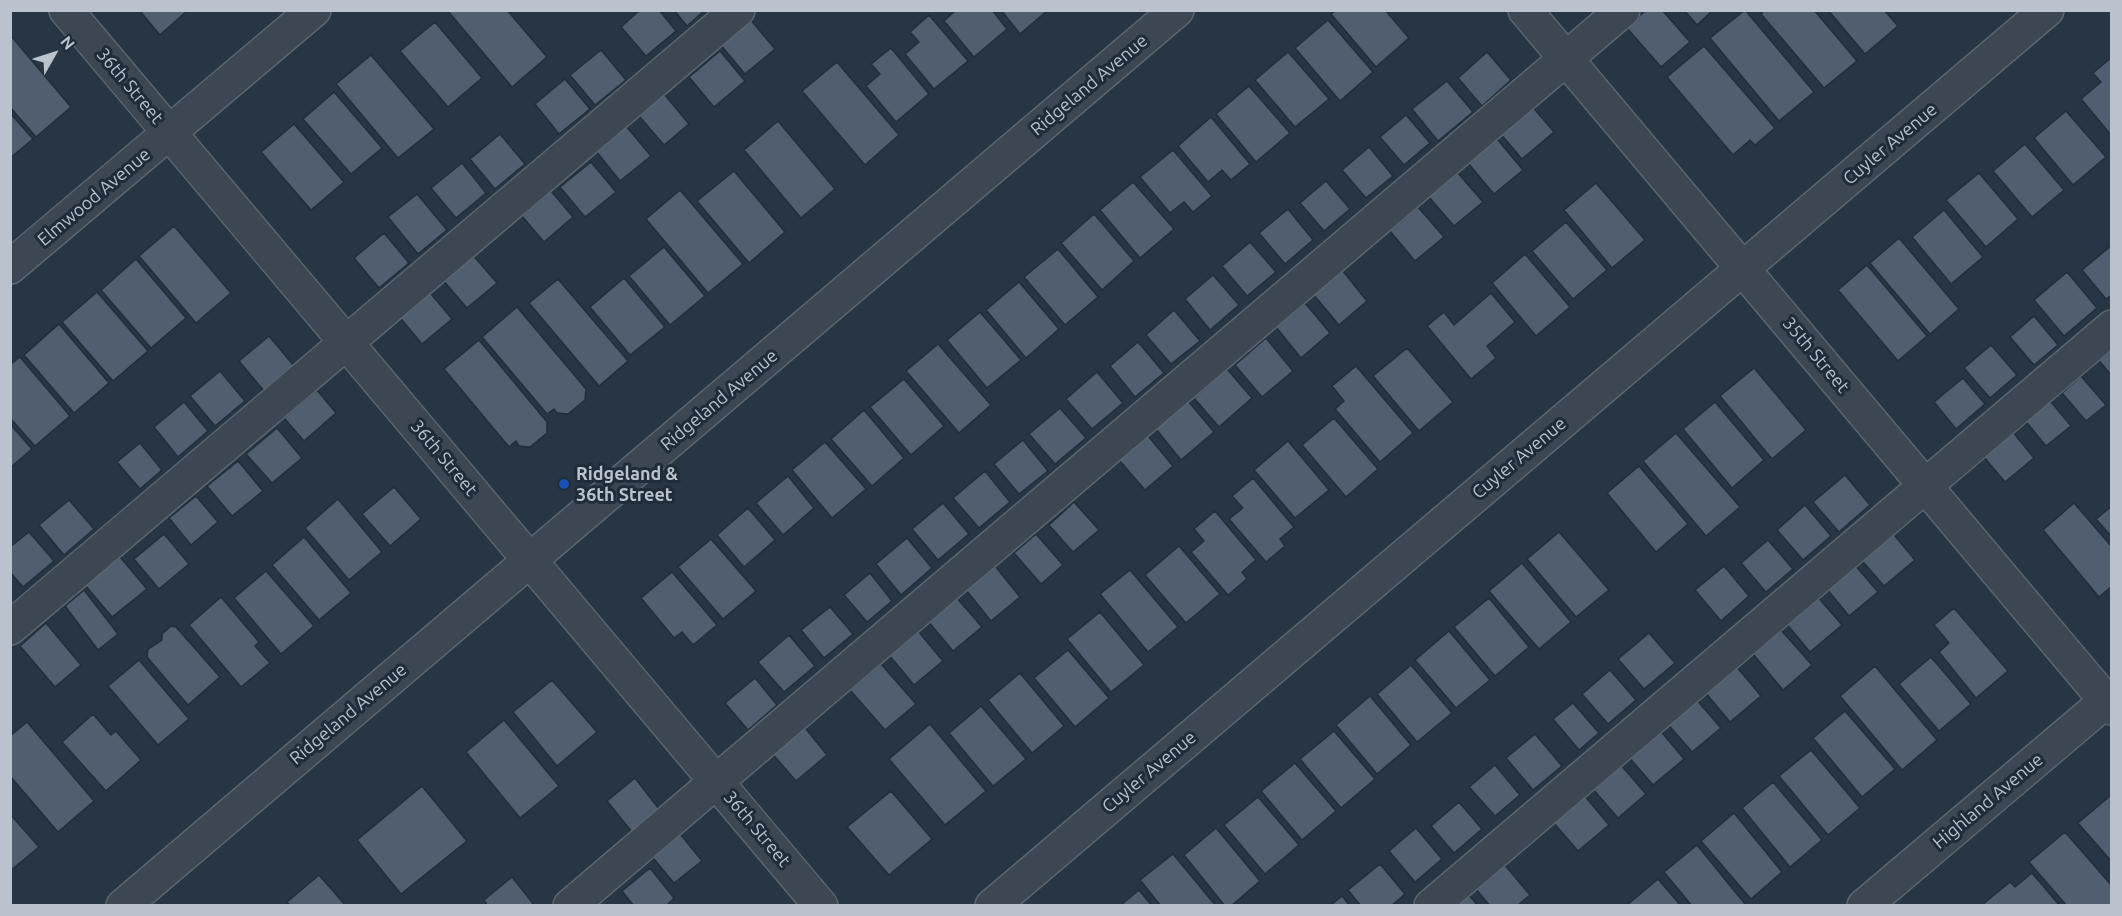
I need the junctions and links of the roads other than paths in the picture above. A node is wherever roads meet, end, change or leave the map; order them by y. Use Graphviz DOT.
graph roads {
  1 [pos="66,10"];
  2 [pos="314,10"];
  3 [pos="738,10"];
  4 [pos="1177,10"];
  5 [pos="1525,10"];
  6 [pos="1623,10"];
  7 [pos="2047,10"];
  8 [pos="1566,58"];
  9 [pos="170,133"];
  10 [pos="10,267"];
  11 [pos="1743,269"];
  12 [pos="2112,327"];
  13 [pos="346,343"];
  14 [pos="1924,486"];
  15 [pos="530,560"];
  16 [pos="10,627"];
  17 [pos="2110,701"];
  18 [pos="717,782"];
  19 [pos="123,906"];
  20 [pos="570,906"];
  21 [pos="821,906"];
  22 [pos="992,906"];
  23 [pos="1431,906"];
  24 [pos="1864,906"];
  1 -- 9 [label="street, 36th Street"];
  2 -- 9 [label="street, Elmwood Avenue"];
  3 -- 13 [label="street"];
  4 -- 15 [label="street, Ridgeland Avenue"];
  5 -- 8 [label="street, 35th Street"];
  6 -- 8 [label="street"];
  7 -- 11 [label="street, Cuyler Avenue"];
  8 -- 11 [label="street, 35th Street"];
  8 -- 18 [label="street"];
  9 -- 10 [label="street, Elmwood Avenue"];
  9 -- 13 [label="street, 36th Street"];
  11 -- 14 [label="street, 35th Street"];
  11 -- 22 [label="street, Cuyler Avenue"];
  12 -- 14 [label="street"];
  13 -- 15 [label="street, 36th Street"];
  13 -- 16 [label="street"];
  14 -- 17 [label="street, 35th Street"];
  14 -- 23 [label="street"];
  15 -- 18 [label="street, 36th Street"];
  15 -- 19 [label="street, Ridgeland Avenue"];
  17 -- 24 [label="street, Highland Avenue"];
  18 -- 20 [label="street"];
  18 -- 21 [label="street, 36th Street"];
}
